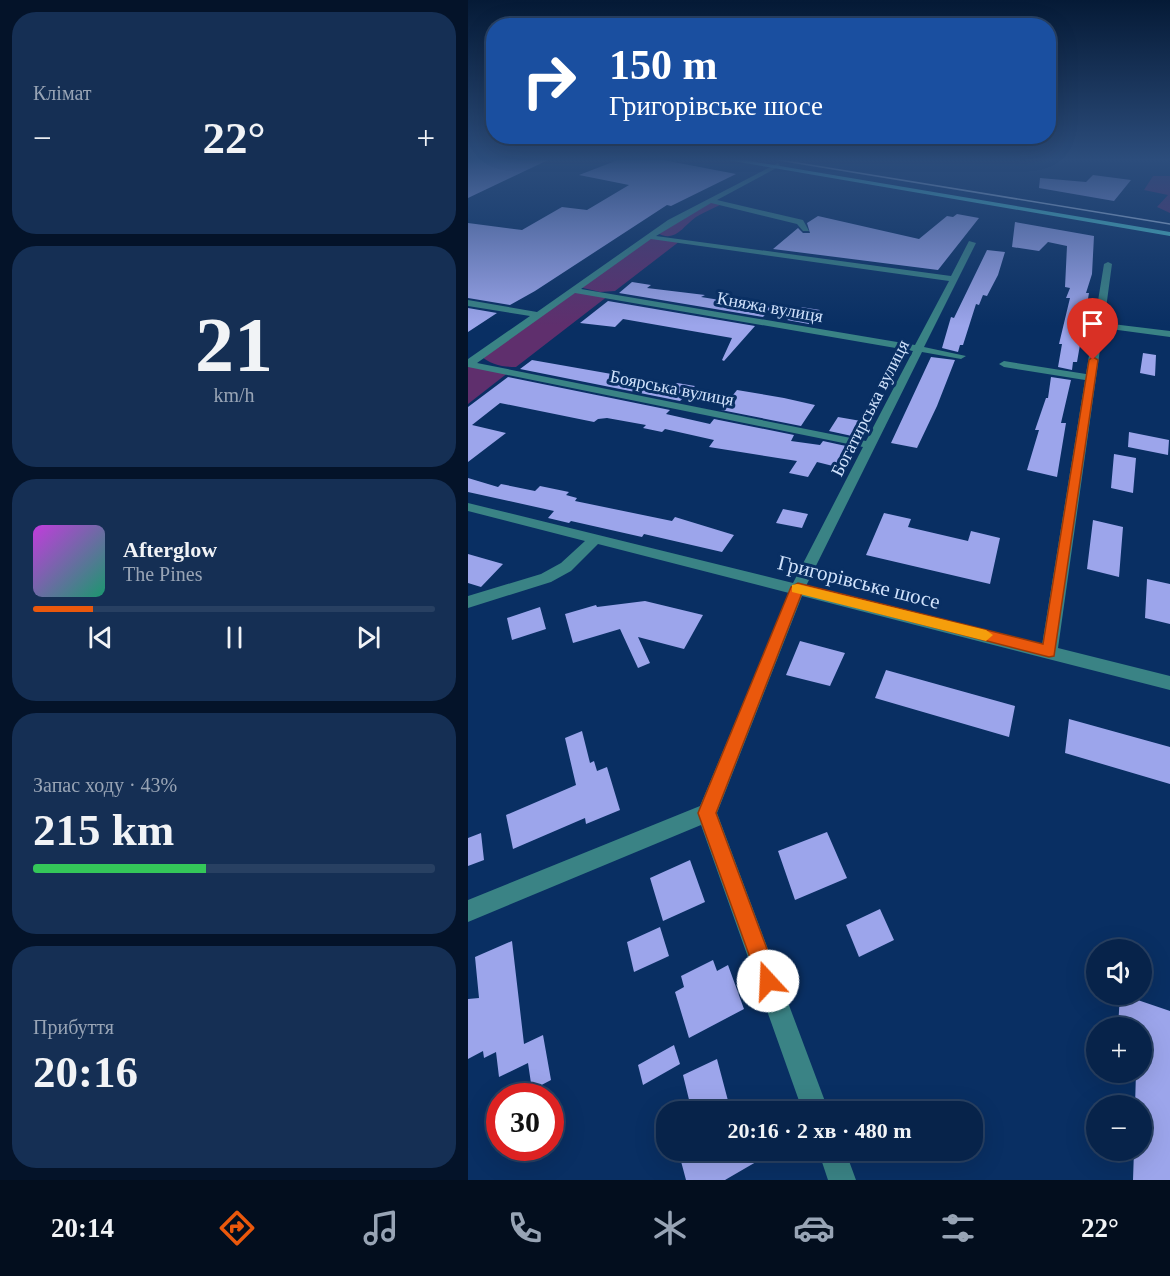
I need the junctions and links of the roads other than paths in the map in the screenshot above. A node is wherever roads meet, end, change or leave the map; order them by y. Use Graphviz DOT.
graph roads {
  1 [pos="687,215"];
  2 [pos="770,215"];
  3 [pos="1067,215"];
  4 [pos="806,229"];
  5 [pos="1170,232"];
  6 [pos="650,237"];
  7 [pos="972,243"];
  8 [pos="1108,264"];
  9 [pos="953,279"];
  10 [pos="574,290"];
  11 [pos="468,303"];
  12 [pos="539,315"];
  13 [pos="1100,325"];
  14 [pos="1170,334"];
  15 [pos="920,350"];
  16 [pos="961,356"];
  17 [pos="468,364"];
  18 [pos="1004,364"];
  19 [pos="1090,378"];
  20 [pos="870,445"];
  21 [pos="468,507"];
  22 [pos="595,539"];
  23 [pos="798,587"];
  24 [pos="468,602"];
  25 [pos="1049,652"];
  26 [pos="1170,682"];
  27 [pos="707,813"];
  28 [pos="468,912"];
  29 [pos="812,1101"];
  30 [pos="835,1161"];
  31 [pos="842,1180"];
  1 -- 6 [label="street"];
  2 -- 4 [label="street"];
  3 -- 5 [label="main road"];
  6 -- 9 [label="street"];
  6 -- 10 [label="street"];
  7 -- 9 [label="street, Богатирська вулиця"];
  8 -- 13 [label="street"];
  9 -- 15 [label="street, Богатирська вулиця"];
  10 -- 12 [label="street"];
  10 -- 15 [label="street, Княжа вулиця"];
  11 -- 12 [label="street"];
  12 -- 17 [label="street"];
  13 -- 14 [label="street"];
  13 -- 19 [label="street"];
  15 -- 16 [label="street, Княжа вулиця"];
  15 -- 20 [label="street, Богатирська вулиця"];
  17 -- 20 [label="street, Боярська вулиця"];
  18 -- 19 [label="street"];
  19 -- 25 [label="street"];
  20 -- 23 [label="street, Богатирська вулиця"];
  21 -- 22 [label="street, Григорівське шосе"];
  22 -- 23 [label="street, Григорівське шосе"];
  22 -- 24 [label="street"];
  23 -- 25 [label="street, Григорівське шосе"];
  23 -- 27 [label="street, Богатирська вулиця"];
  25 -- 26 [label="street, Григорівське шосе"];
  27 -- 28 [label="street"];
  27 -- 29 [label="street"];
  30 -- 31 [label="street"];
}
